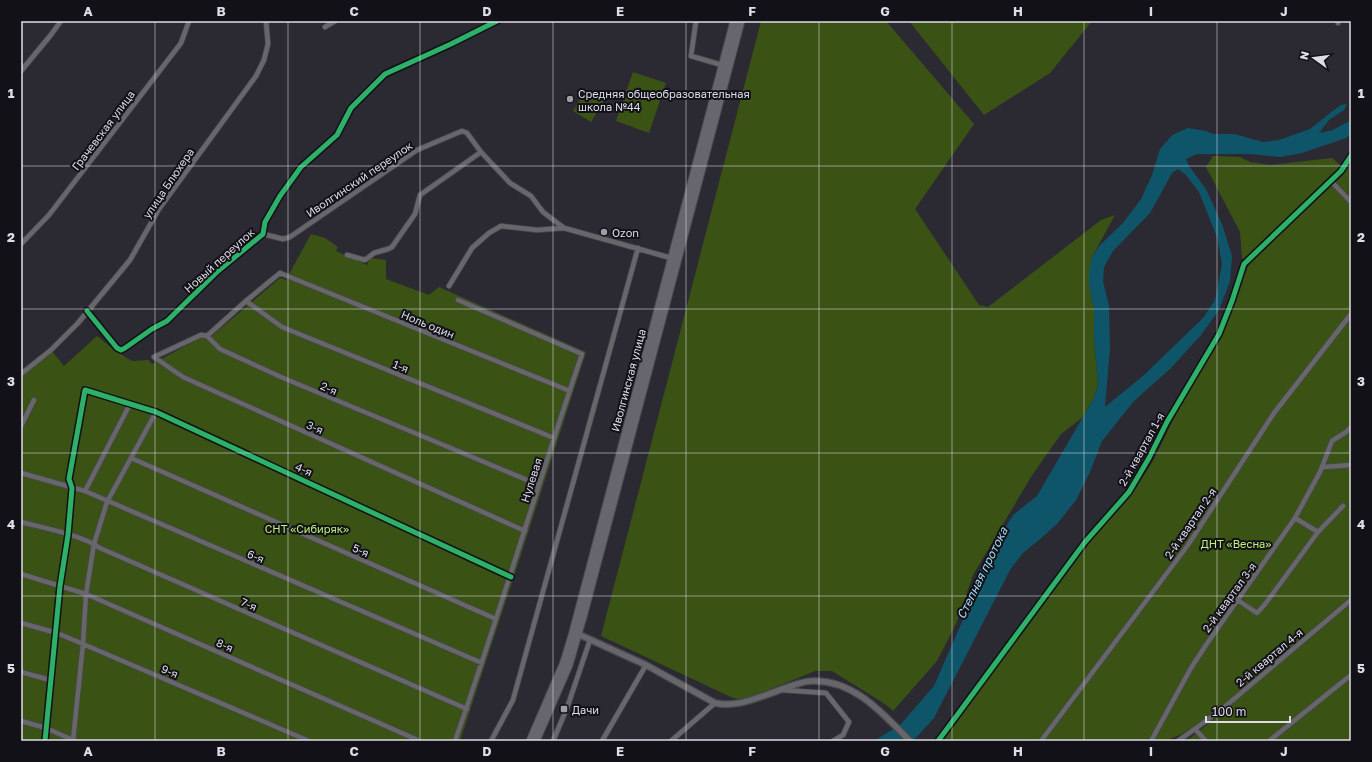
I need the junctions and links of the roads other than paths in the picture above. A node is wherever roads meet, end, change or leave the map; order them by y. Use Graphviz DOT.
graph roads {
  1 [pos="61,21"];
  2 [pos="189,21"];
  3 [pos="266,21"];
  4 [pos="335,21"];
  5 [pos="497,21"];
  6 [pos="696,21"];
  7 [pos="734,21"];
  8 [pos="741,21"];
  9 [pos="325,28"];
  10 [pos="722,65"];
  11 [pos="21,71"];
  12 [pos="481,152"];
  13 [pos="1351,156"];
  14 [pos="1331,181"];
  15 [pos="1351,202"];
  16 [pos="564,228"];
  17 [pos="263,234"];
  18 [pos="21,244"];
  19 [pos="638,248"];
  20 [pos="347,255"];
  21 [pos="672,258"];
  22 [pos="449,286"];
  23 [pos="458,300"];
  24 [pos="246,301"];
  25 [pos="87,311"];
  26 [pos="1351,314"];
  27 [pos="207,336"];
  28 [pos="21,374"];
  29 [pos="570,391"];
  30 [pos="34,400"];
  31 [pos="130,404"];
  32 [pos="156,412"];
  33 [pos="21,426"];
  34 [pos="1351,427"];
  35 [pos="554,438"];
  36 [pos="131,458"];
  37 [pos="1351,465"];
  38 [pos="1324,467"];
  39 [pos="21,472"];
  40 [pos="539,485"];
  41 [pos="72,488"];
  42 [pos="85,491"];
  43 [pos="108,502"];
  44 [pos="1343,506"];
  45 [pos="1295,518"];
  46 [pos="21,522"];
  47 [pos="525,531"];
  48 [pos="1318,532"];
  49 [pos="68,535"];
  50 [pos="94,544"];
  51 [pos="21,574"];
  52 [pos="511,577"];
  53 [pos="60,586"];
  54 [pos="86,594"];
  55 [pos="1351,600"];
  56 [pos="1238,601"];
  57 [pos="496,619"];
  58 [pos="21,622"];
  59 [pos="56,633"];
  60 [pos="578,634"];
  61 [pos="590,640"];
  62 [pos="83,644"];
  63 [pos="482,663"];
  64 [pos="646,665"];
  65 [pos="21,672"];
  66 [pos="1351,675"];
  67 [pos="50,680"];
  68 [pos="782,690"];
  69 [pos="715,703"];
  70 [pos="467,709"];
  71 [pos="21,721"];
  72 [pos="46,728"];
  73 [pos="1195,729"];
  74 [pos="44,741"];
  75 [pos="74,741"];
  76 [pos="309,741"];
  77 [pos="420,741"];
  78 [pos="456,741"];
  79 [pos="491,741"];
  80 [pos="530,741"];
  81 [pos="536,741"];
  82 [pos="553,741"];
  83 [pos="602,741"];
  84 [pos="671,741"];
  85 [pos="833,741"];
  86 [pos="910,741"];
  87 [pos="938,741"];
  88 [pos="1041,741"];
  89 [pos="1151,741"];
  90 [pos="1178,741"];
  91 [pos="1206,741"];
  92 [pos="1269,741"];
  1 -- 11 [label="street"];
  2 -- 18 [label="street, Грачевская улица"];
  3 -- 25 [label="street, улица Блюхера"];
  4 -- 9 [label="street"];
  5 -- 17 [label="street, Новый переулок"];
  6 -- 10 [label="street"];
  7 -- 10 [label="main road, Иволгинская улица"];
  8 -- 60 [label="main road, Иволгинская улица"];
  10 -- 21 [label="main road, Иволгинская улица"];
  12 -- 16 [label="street, Иволгинский переулок"];
  12 -- 17 [label="street, Иволгинский переулок"];
  12 -- 20 [label="street"];
  13 -- 14 [label="street, 2-й квартал 1-я"];
  14 -- 15 [label="street"];
  14 -- 87 [label="street, 2-й квартал 1-я"];
  16 -- 19 [label="street, Иволгинский переулок"];
  16 -- 22 [label="street, Иволгинский переулок"];
  17 -- 25 [label="street, Новый переулок"];
  19 -- 21 [label="street, Иволгинский переулок"];
  19 -- 79 [label="street"];
  21 -- 80 [label="main road, Иволгинская улица"];
  23 -- 29 [label="street, Нулевая"];
  24 -- 27 [label="street"];
  24 -- 29 [label="street, Ноль один"];
  24 -- 35 [label="street, 1-я"];
  25 -- 28 [label="street, улица Блюхера"];
  26 -- 88 [label="street, 2-й квартал 2-я"];
  27 -- 40 [label="street, 2-я"];
  27 -- 47 [label="street, 3-я"];
  29 -- 35 [label="street, Нулевая"];
  30 -- 33 [label="street"];
  31 -- 32 [label="street, 4-я"];
  31 -- 41 [label="street, 4-я"];
  31 -- 42 [label="street"];
  32 -- 36 [label="street"];
  32 -- 52 [label="street, 4-я"];
  34 -- 45 [label="street, 2-й квартал 3-я"];
  35 -- 40 [label="street, Нулевая"];
  36 -- 43 [label="street"];
  36 -- 57 [label="street, 5-я"];
  37 -- 38 [label="street"];
  39 -- 41 [label="street, 6-я"];
  40 -- 47 [label="street, Нулевая"];
  41 -- 42 [label="street, 6-я"];
  41 -- 49 [label="street"];
  42 -- 43 [label="street, 6-я"];
  43 -- 50 [label="street"];
  43 -- 63 [label="street, 6-я"];
  44 -- 48 [label="street, 2-й квартал 3-я"];
  45 -- 48 [label="street"];
  45 -- 89 [label="street, 2-й квартал 3-я"];
  46 -- 49 [label="street, 7-я"];
  47 -- 52 [label="street, Нулевая"];
  48 -- 56 [label="street, 2-й квартал 3-я"];
  49 -- 50 [label="street, 7-я"];
  49 -- 53 [label="street"];
  50 -- 54 [label="street"];
  50 -- 70 [label="street, 7-я"];
  51 -- 53 [label="street, 8-я"];
  52 -- 57 [label="street, Нулевая"];
  53 -- 54 [label="street, 8-я"];
  53 -- 59 [label="street"];
  54 -- 62 [label="street"];
  54 -- 77 [label="street, 8-я"];
  55 -- 73 [label="street, 2-й квартал 4-я"];
  57 -- 63 [label="street, Нулевая"];
  58 -- 59 [label="street, 9-я"];
  59 -- 62 [label="street, 9-я"];
  59 -- 67 [label="street"];
  60 -- 61 [label="street"];
  60 -- 81 [label="main road, Иволгинская улица"];
  61 -- 64 [label="street"];
  61 -- 82 [label="street"];
  62 -- 75 [label="street"];
  62 -- 76 [label="street, 9-я"];
  63 -- 70 [label="street, Нулевая"];
  64 -- 69 [label="street"];
  64 -- 83 [label="street"];
  65 -- 67 [label="street"];
  66 -- 92 [label="street"];
  67 -- 72 [label="street"];
  68 -- 69 [label="street"];
  68 -- 85 [label="street"];
  68 -- 86 [label="street"];
  69 -- 84 [label="street"];
  70 -- 78 [label="street, Нулевая"];
  71 -- 72 [label="street"];
  72 -- 74 [label="street"];
  72 -- 75 [label="street"];
  73 -- 90 [label="street, 2-й квартал 4-я"];
  73 -- 91 [label="street"];
}
